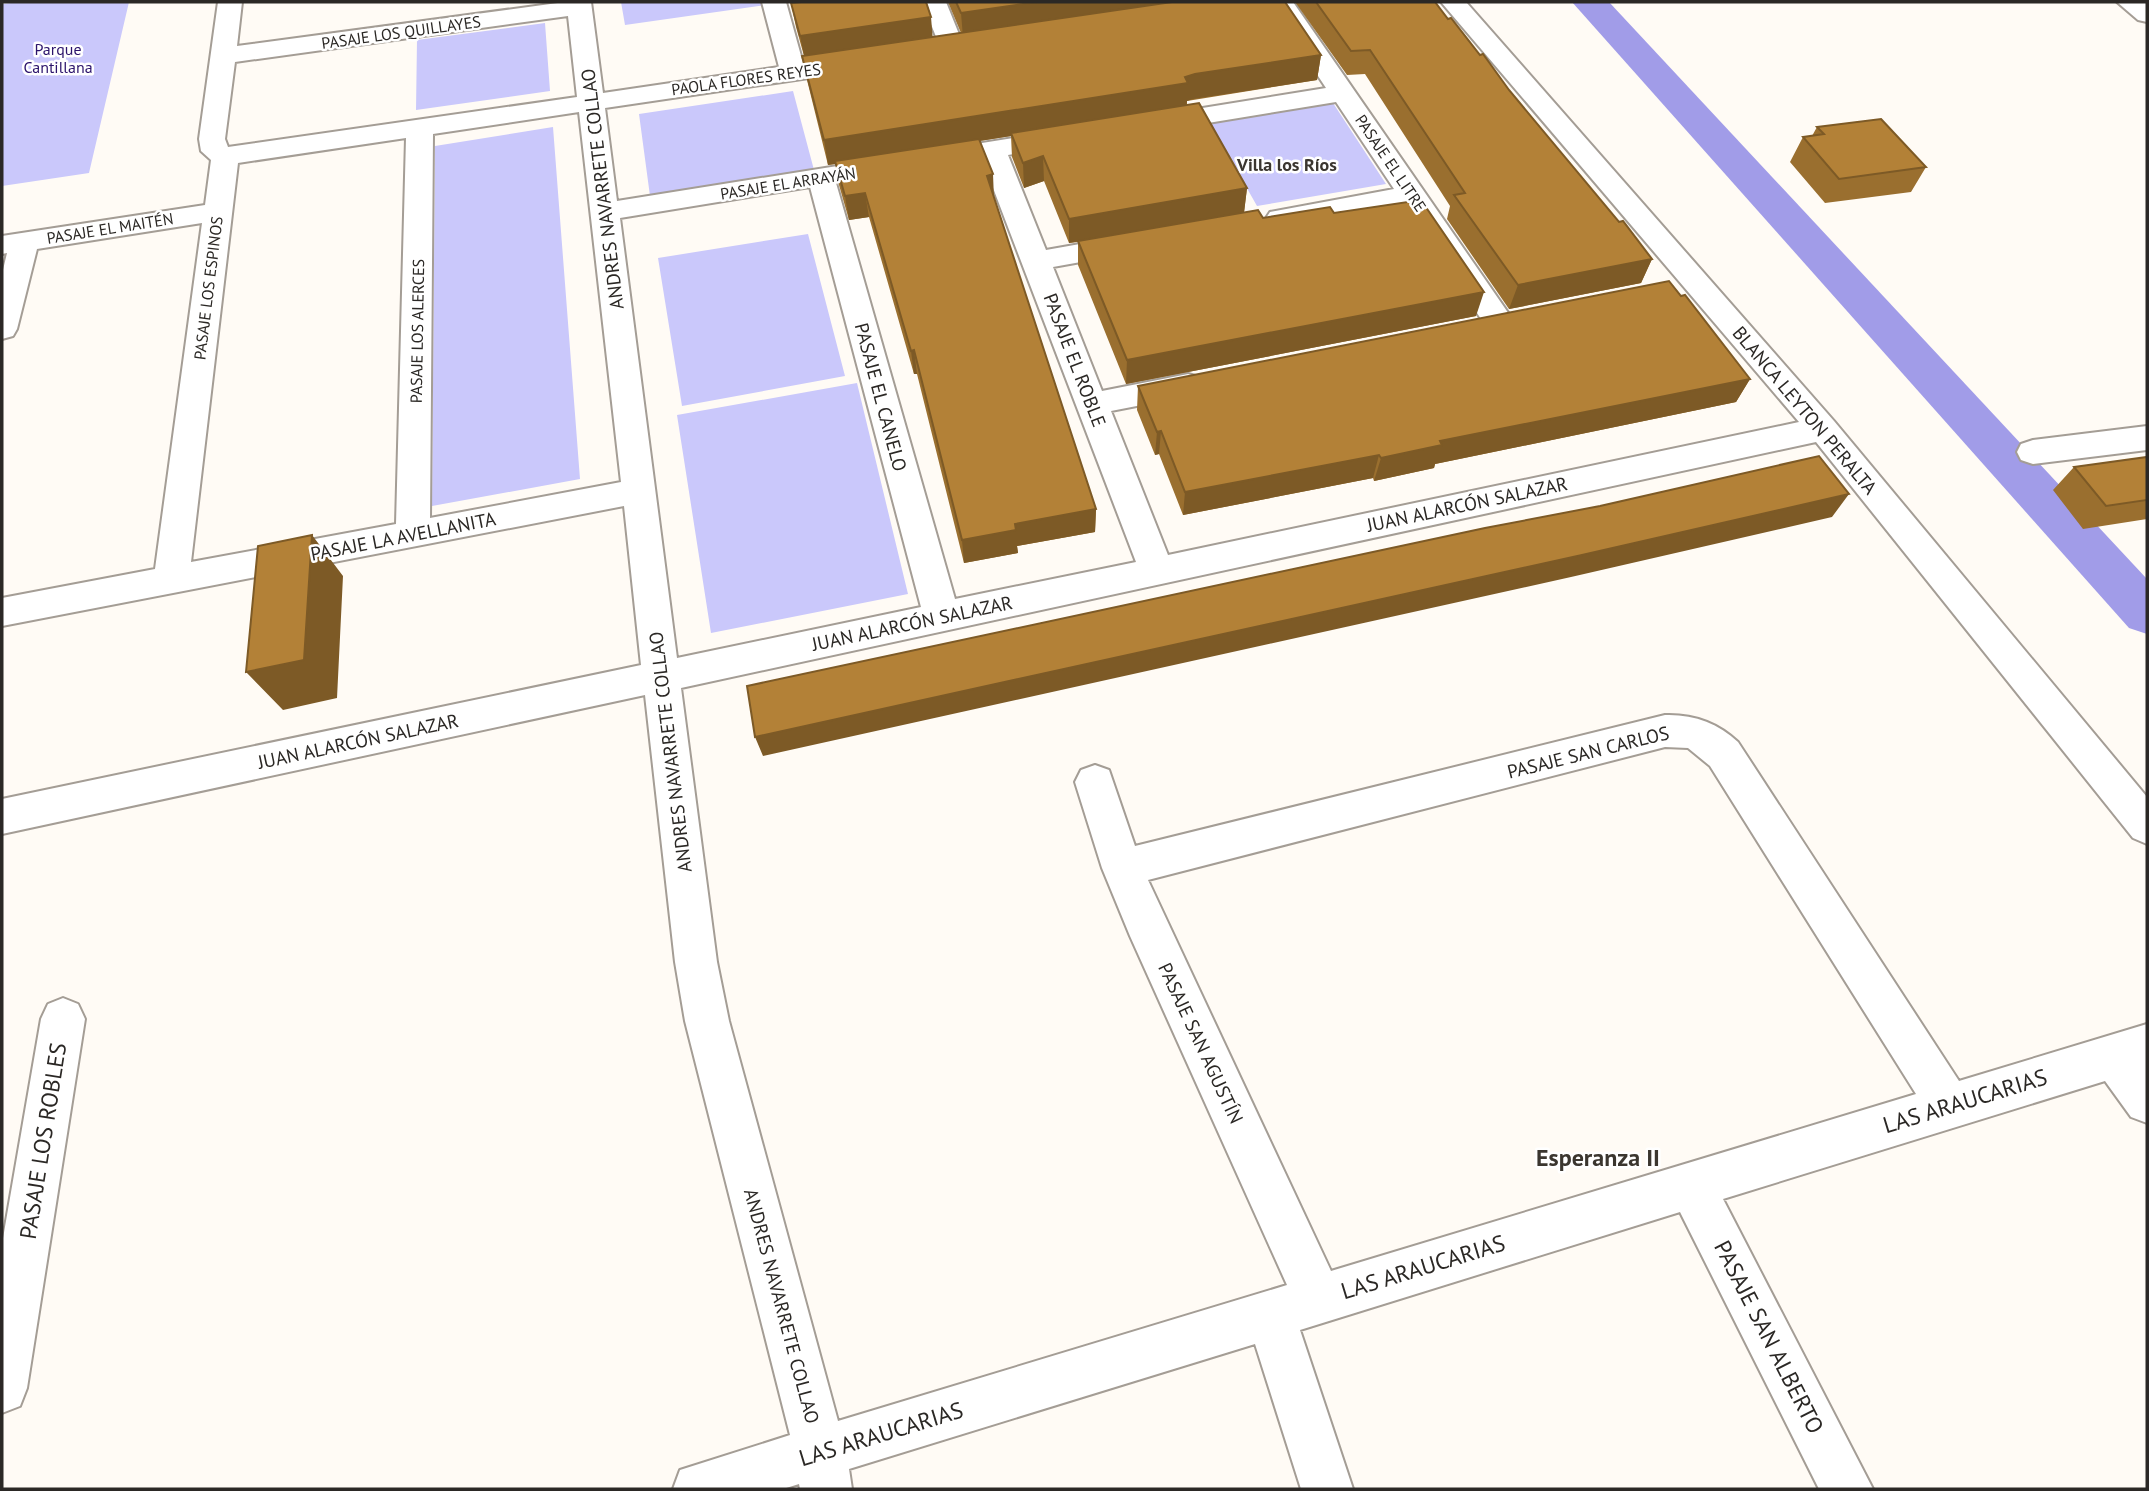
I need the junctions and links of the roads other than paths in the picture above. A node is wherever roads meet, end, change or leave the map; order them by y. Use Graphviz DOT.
graph roads {
  1 [pos="230,2"];
  2 [pos="774,2"];
  3 [pos="934,2"];
  4 [pos="1281,2"];
  5 [pos="1453,2"];
  6 [pos="2129,2"];
  7 [pos="580,4"];
  8 [pos="2147,15"];
  9 [pos="980,45"];
  10 [pos="952,49"];
  11 [pos="926,53"];
  12 [pos="221,57"];
  13 [pos="886,59"];
  14 [pos="793,73"];
  15 [pos="1343,93"];
  16 [pos="592,103"];
  17 [pos="420,128"];
  18 [pos="1127,128"];
  19 [pos="1086,135"];
  20 [pos="992,150"];
  21 [pos="225,157"];
  22 [pos="821,178"];
  23 [pos="1412,195"];
  24 [pos="218,212"];
  25 [pos="605,212"];
  26 [pos="1251,223"];
  27 [pos="1157,240"];
  28 [pos="14,243"];
  29 [pos="1036,261"];
  30 [pos="1500,324"];
  31 [pos="2,329"];
  32 [pos="1214,380"];
  33 [pos="1092,404"];
  34 [pos="1822,429"];
  35 [pos="2147,438"];
  36 [pos="2033,452"];
  37 [pos="639,491"];
  38 [pos="413,534"];
  39 [pos="1157,570"];
  40 [pos="171,580"];
  41 [pos="2,612"];
  42 [pos="942,616"];
  43 [pos="662,676"];
  44 [pos="1095,782"];
  45 [pos="2,817"];
  46 [pos="2147,826"];
  47 [pos="1122,868"];
  48 [pos="63,1019"];
  49 [pos="2131,1051"];
  50 [pos="2147,1101"];
  51 [pos="1949,1106"];
  52 [pos="1691,1185"];
  53 [pos="1319,1299"];
  54 [pos="1270,1314"];
  55 [pos="2,1388"];
  56 [pos="823,1471"];
  57 [pos="699,1489"];
  58 [pos="1327,1489"];
  59 [pos="1847,1489"];
  1 -- 12 [label="street, PASAJE LOS ESPINOS"];
  2 -- 14 [label="street"];
  3 -- 10 [label="street"];
  4 -- 15 [label="street, PASAJE EL LITRE"];
  5 -- 34 [label="street, BLANCA LEYTON PERALTA"];
  6 -- 8 [label="street"];
  7 -- 12 [label="street, PASAJE LOS QUILLAYES"];
  7 -- 16 [label="street, ANDRES NAVARRETE COLLAO"];
  9 -- 10 [label="street"];
  10 -- 11 [label="street"];
  12 -- 21 [label="street, PASAJE LOS ESPINOS"];
  13 -- 14 [label="street, PAOLA FLORES REYES"];
  14 -- 16 [label="street, PAOLA FLORES REYES"];
  15 -- 18 [label="street"];
  15 -- 23 [label="street, PASAJE EL LITRE"];
  16 -- 17 [label="street, PAOLA FLORES REYES"];
  16 -- 25 [label="street, ANDRES NAVARRETE COLLAO"];
  17 -- 21 [label="street, PAOLA FLORES REYES"];
  17 -- 38 [label="street, PASAJE LOS ALERCES"];
  19 -- 20 [label="street, PASAJE EL ARRAYÁN"];
  20 -- 22 [label="street, PASAJE EL ARRAYÁN"];
  20 -- 29 [label="street, PASAJE EL ROBLE"];
  21 -- 24 [label="street, PASAJE LOS ESPINOS"];
  22 -- 25 [label="street, PASAJE EL ARRAYÁN"];
  22 -- 42 [label="street, PASAJE EL CANELO"];
  23 -- 26 [label="street"];
  23 -- 30 [label="street, PASAJE EL LITRE"];
  24 -- 28 [label="street, PASAJE EL MAITÉN"];
  24 -- 40 [label="street, PASAJE LOS ESPINOS"];
  25 -- 37 [label="street, ANDRES NAVARRETE COLLAO"];
  27 -- 29 [label="street"];
  28 -- 31 [label="street"];
  29 -- 33 [label="street, PASAJE EL ROBLE"];
  32 -- 33 [label="street"];
  33 -- 39 [label="street, PASAJE EL ROBLE"];
  34 -- 39 [label="street, JUAN ALARCÓN SALAZAR"];
  34 -- 46 [label="street, BLANCA LEYTON PERALTA"];
  35 -- 36 [label="street"];
  37 -- 38 [label="street, PASAJE LA AVELLANITA"];
  37 -- 43 [label="street, ANDRES NAVARRETE COLLAO"];
  38 -- 40 [label="street, PASAJE LA AVELLANITA"];
  39 -- 42 [label="street, JUAN ALARCÓN SALAZAR"];
  40 -- 41 [label="street, PASAJE LA AVELLANITA"];
  42 -- 43 [label="street, JUAN ALARCÓN SALAZAR"];
  43 -- 45 [label="street, JUAN ALARCÓN SALAZAR"];
  43 -- 56 [label="street, ANDRES NAVARRETE COLLAO"];
  44 -- 47 [label="street, PASAJE SAN AGUSTÍN"];
  47 -- 51 [label="street, PASAJE SAN CARLOS"];
  47 -- 53 [label="street, PASAJE SAN AGUSTÍN"];
  48 -- 55 [label="street, PASAJE LOS ROBLES"];
  49 -- 50 [label="street"];
  49 -- 51 [label="street, LAS ARAUCARIAS"];
  51 -- 52 [label="street, LAS ARAUCARIAS"];
  52 -- 53 [label="street, LAS ARAUCARIAS"];
  52 -- 59 [label="street, PASAJE SAN ALBERTO"];
  53 -- 54 [label="street, LAS ARAUCARIAS"];
  54 -- 56 [label="street, LAS ARAUCARIAS"];
  54 -- 58 [label="street"];
  56 -- 57 [label="street, LAS ARAUCARIAS"];
}
